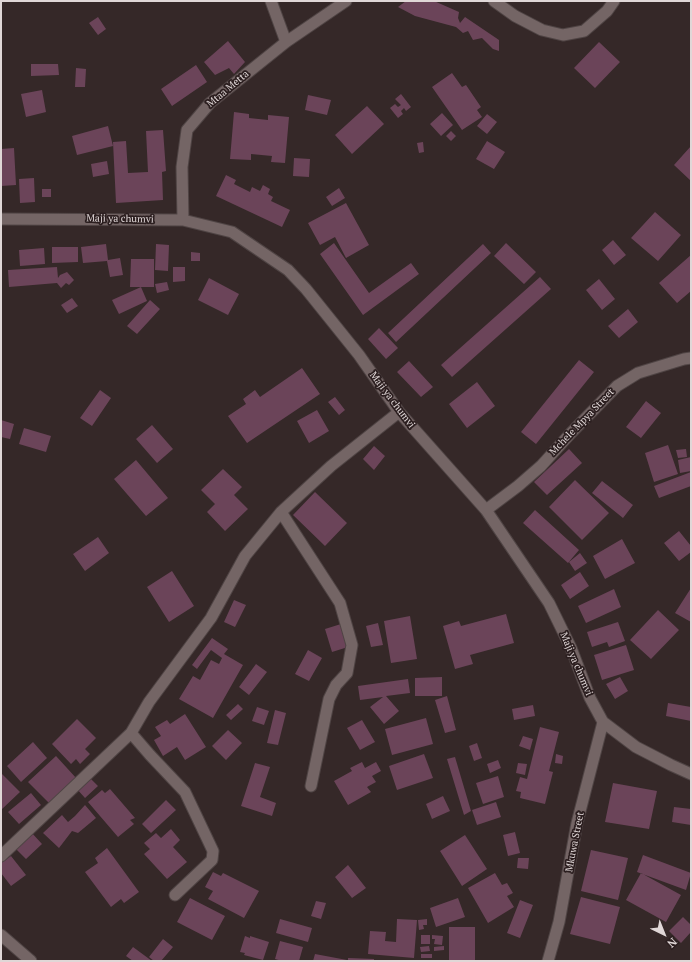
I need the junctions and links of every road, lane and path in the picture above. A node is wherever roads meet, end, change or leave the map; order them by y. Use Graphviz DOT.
graph roads {
  1 [pos="271,1"];
  2 [pos="346,1"];
  3 [pos="494,1"];
  4 [pos="614,1"];
  5 [pos="286,42"];
  6 [pos="1,219"];
  7 [pos="183,220"];
  8 [pos="691,358"];
  9 [pos="399,412"];
  10 [pos="486,510"];
  11 [pos="281,512"];
  12 [pos="603,722"];
  13 [pos="131,733"];
  14 [pos="691,774"];
  15 [pos="311,786"];
  16 [pos="1,856"];
  17 [pos="175,894"];
  18 [pos="1,935"];
  19 [pos="31,961"];
  20 [pos="548,961"];
  1 -- 5 [label="street"];
  2 -- 5 [label="street, Mtaa Metta"];
  3 -- 4 [label="street"];
  5 -- 7 [label="street, Mtaa Metta"];
  6 -- 7 [label="street, Maji ya chumvi"];
  7 -- 9 [label="street, Maji ya chumvi"];
  8 -- 10 [label="street, Mchele Mpya Street"];
  9 -- 10 [label="street, Maji ya chumvi"];
  9 -- 11 [label="street"];
  10 -- 12 [label="street, Maji ya chumvi"];
  11 -- 13 [label="street"];
  11 -- 15 [label="street"];
  12 -- 14 [label="street, Maji ya chumvi"];
  12 -- 20 [label="street, Mkuwa Street"];
  13 -- 16 [label="street"];
  13 -- 17 [label="street"];
  18 -- 19 [label="street"];
}
